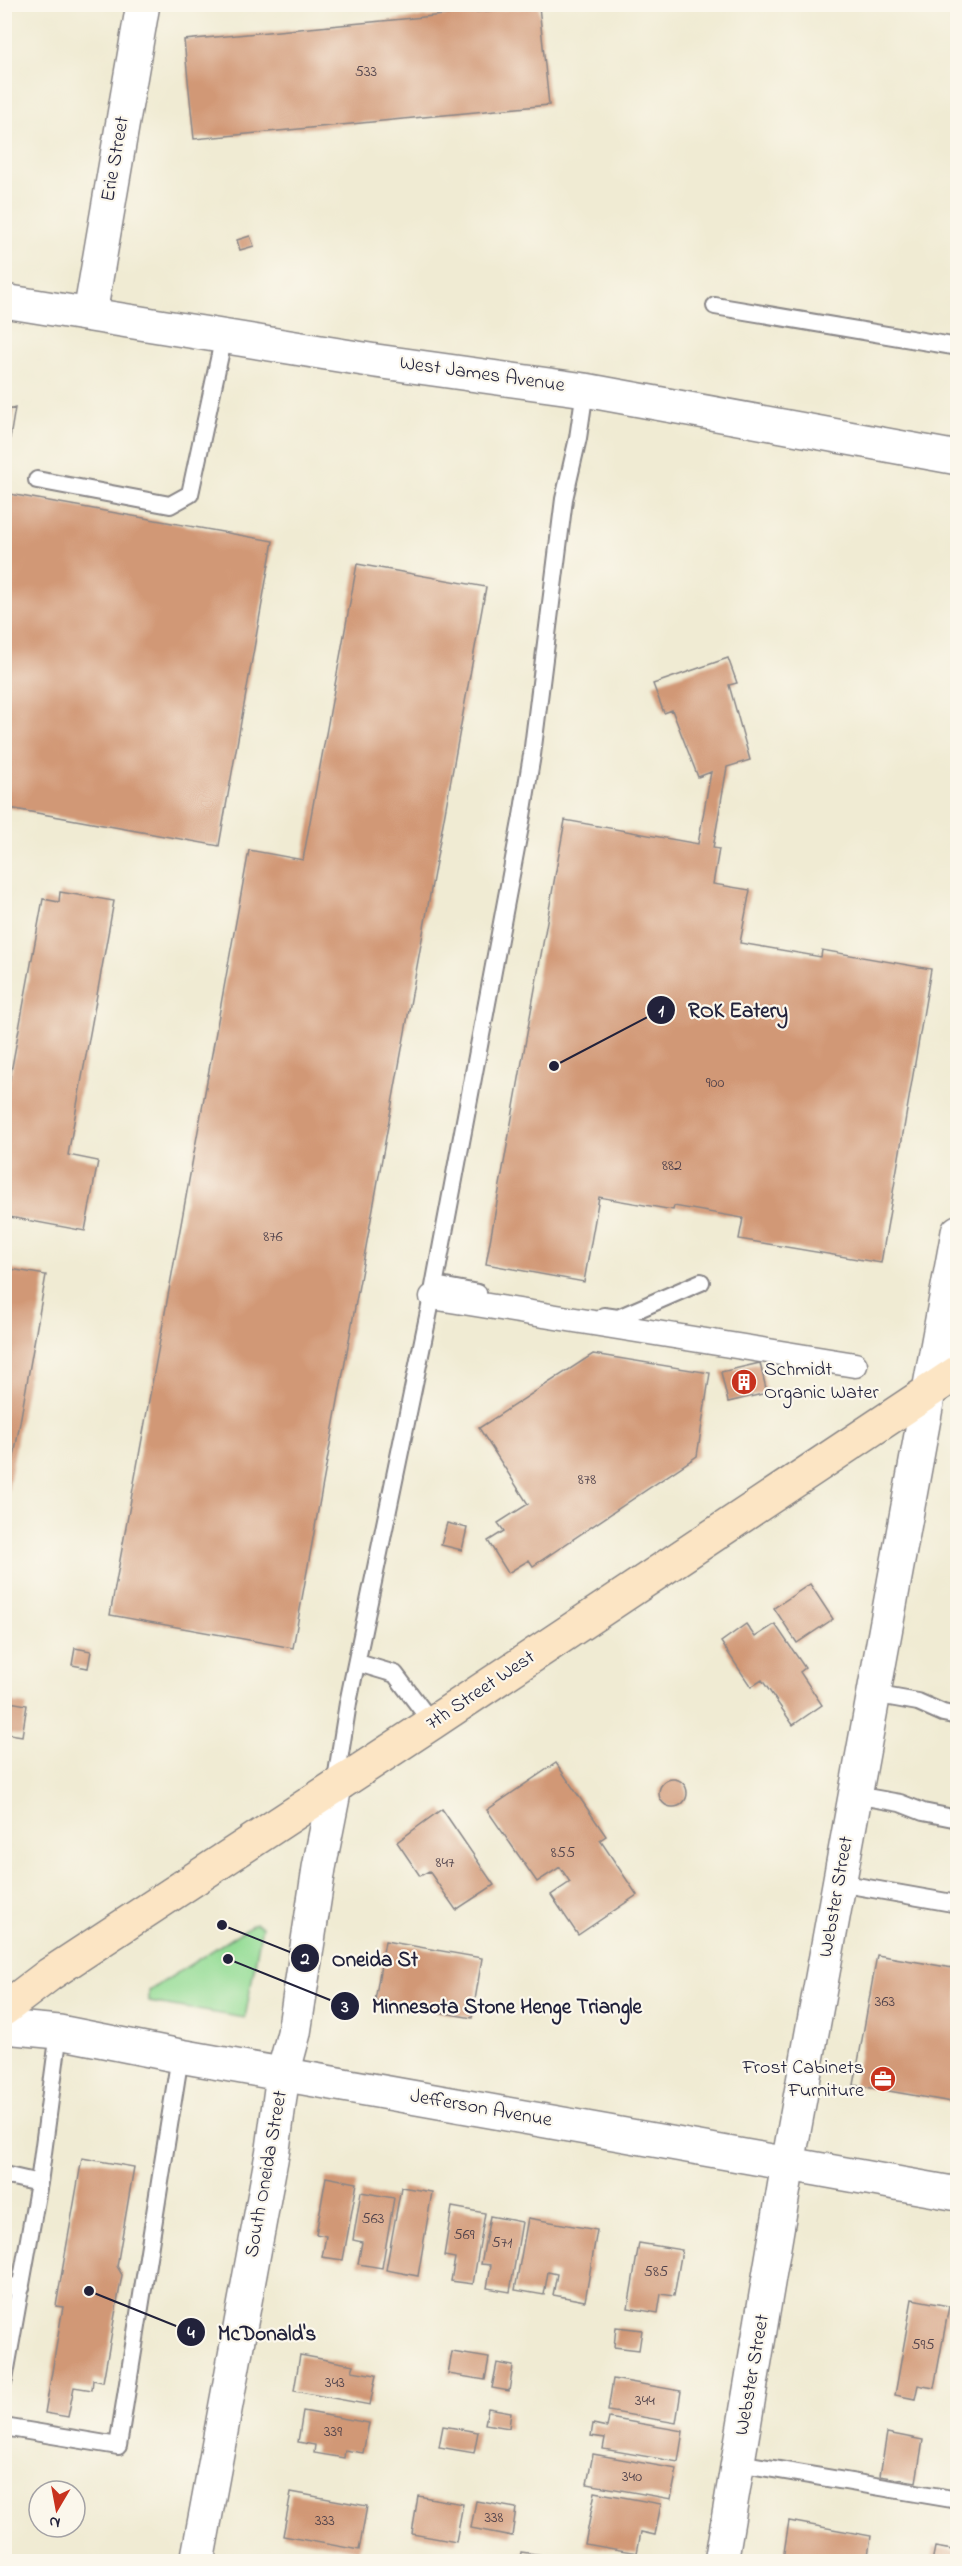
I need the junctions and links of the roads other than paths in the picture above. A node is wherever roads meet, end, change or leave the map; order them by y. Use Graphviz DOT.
graph roads {
  1 [pos="143,4"];
  2 [pos="4,301"];
  3 [pos="715,306"];
  4 [pos="90,314"];
  5 [pos="224,336"];
  6 [pos="957,347"];
  7 [pos="585,390"];
  8 [pos="957,458"];
  9 [pos="37,480"];
  10 [pos="957,1232"];
  11 [pos="701,1282"];
  12 [pos="434,1291"];
  13 [pos="855,1365"];
  14 [pos="957,1372"];
  15 [pos="928,1392"];
  16 [pos="358,1663"];
  17 [pos="873,1694"];
  18 [pos="957,1716"];
  19 [pos="432,1723"];
  20 [pos="335,1787"];
  21 [pos="855,1795"];
  22 [pos="957,1819"];
  23 [pos="839,1883"];
  24 [pos="957,1904"];
  25 [pos="4,2009"];
  26 [pos="4,2027"];
  27 [pos="59,2032"];
  28 [pos="180,2056"];
  29 [pos="284,2074"];
  30 [pos="788,2164"];
  31 [pos="4,2175"];
  32 [pos="39,2183"];
  33 [pos="957,2194"];
  34 [pos="13,2287"];
  35 [pos="4,2380"];
  36 [pos="4,2427"];
  37 [pos="738,2463"];
  38 [pos="957,2500"];
  39 [pos="197,2562"];
  40 [pos="721,2562"];
  1 -- 4 [label="street, Erie Street"];
  2 -- 4 [label="street, West James Avenue"];
  3 -- 6 [label="lane"];
  4 -- 5 [label="street, West James Avenue"];
  5 -- 7 [label="street, West James Avenue"];
  5 -- 9 [label="lane"];
  7 -- 8 [label="street, West James Avenue"];
  7 -- 12 [label="lane"];
  10 -- 15 [label="street, Webster Street"];
  11 -- 12 [label="lane"];
  12 -- 13 [label="street"];
  12 -- 16 [label="lane"];
  14 -- 15 [label="main road, 7th Street West"];
  15 -- 17 [label="street, Webster Street"];
  15 -- 19 [label="main road, 7th Street West"];
  16 -- 19 [label="lane"];
  16 -- 20 [label="lane"];
  17 -- 18 [label="lane"];
  17 -- 21 [label="street, Webster Street"];
  19 -- 20 [label="main road, 7th Street West"];
  20 -- 25 [label="main road, 7th Street West"];
  20 -- 29 [label="street, South Oneida Street"];
  21 -- 22 [label="lane"];
  21 -- 23 [label="street, Webster Street"];
  23 -- 24 [label="lane"];
  23 -- 30 [label="street, Webster Street"];
  26 -- 27 [label="street, Jefferson Avenue"];
  27 -- 28 [label="street, Jefferson Avenue"];
  27 -- 32 [label="lane"];
  28 -- 29 [label="street, Jefferson Avenue"];
  28 -- 36 [label="lane"];
  29 -- 30 [label="street, Jefferson Avenue"];
  29 -- 39 [label="street, South Oneida Street"];
  30 -- 33 [label="street, Jefferson Avenue"];
  30 -- 37 [label="street, Webster Street"];
  31 -- 32 [label="lane"];
  32 -- 34 [label="lane"];
  34 -- 35 [label="lane"];
  37 -- 38 [label="lane"];
  37 -- 40 [label="street, Webster Street"];
}
